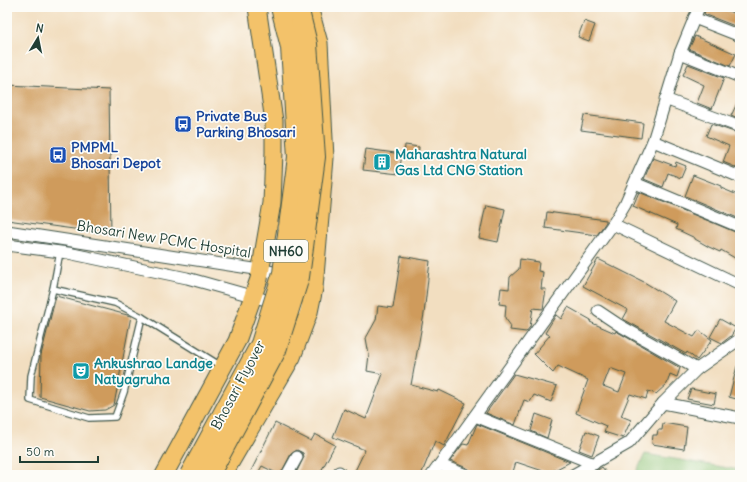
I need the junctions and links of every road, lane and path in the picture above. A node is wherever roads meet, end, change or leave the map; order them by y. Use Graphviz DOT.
graph roads {
  1 [pos="257,7"];
  2 [pos="281,7"];
  3 [pos="298,7"];
  4 [pos="309,7"];
  5 [pos="699,7"];
  6 [pos="694,18"];
  7 [pos="740,36"];
  8 [pos="680,53"];
  9 [pos="740,77"];
  10 [pos="665,99"];
  11 [pos="740,127"];
  12 [pos="653,141"];
  13 [pos="740,177"];
  14 [pos="635,183"];
  15 [pos="613,224"];
  16 [pos="740,227"];
  17 [pos="7,230"];
  18 [pos="7,245"];
  19 [pos="60,252"];
  20 [pos="261,269"];
  21 [pos="316,280"];
  22 [pos="740,285"];
  23 [pos="53,289"];
  24 [pos="253,297"];
  25 [pos="598,311"];
  26 [pos="309,312"];
  27 [pos="142,317"];
  28 [pos="740,339"];
  29 [pos="222,367"];
  30 [pos="697,369"];
  31 [pos="663,403"];
  32 [pos="475,416"];
  33 [pos="740,418"];
  34 [pos="297,457"];
  35 [pos="594,464"];
  36 [pos="440,465"];
  37 [pos="164,475"];
  38 [pos="190,475"];
  39 [pos="209,475"];
  40 [pos="223,475"];
  41 [pos="287,475"];
  42 [pos="432,475"];
  43 [pos="466,475"];
  44 [pos="573,475"];
  1 -- 20 [label="main road"];
  2 -- 38 [label="highway, Bhosari Flyover / NH60, bridge"];
  3 -- 39 [label="highway, Bhosari Flyover / NH60, bridge"];
  4 -- 21 [label="main road"];
  5 -- 6 [label="street"];
  6 -- 7 [label="street"];
  6 -- 8 [label="street"];
  8 -- 9 [label="street"];
  8 -- 10 [label="street"];
  10 -- 11 [label="street"];
  10 -- 12 [label="street"];
  12 -- 13 [label="street"];
  12 -- 14 [label="street"];
  14 -- 15 [label="street"];
  14 -- 16 [label="street"];
  15 -- 22 [label="street"];
  15 -- 32 [label="street"];
  17 -- 20 [label="street, Bhosari New PCMC Hospital"];
  18 -- 19 [label="street"];
  19 -- 23 [label="lane"];
  19 -- 24 [label="street"];
  20 -- 21 [label="street, Bhosari New PCMC Hospital"];
  20 -- 24 [label="main road"];
  21 -- 26 [label="main road"];
  23 -- 27 [label="lane"];
  23 -- 27 [label="lane"];
  24 -- 26 [label="street"];
  24 -- 29 [label="main road"];
  25 -- 30 [label="street"];
  26 -- 40 [label="main road"];
  27 -- 29 [label="lane"];
  28 -- 30 [label="street"];
  29 -- 37 [label="main road"];
  30 -- 31 [label="street"];
  31 -- 33 [label="street"];
  31 -- 35 [label="street"];
  32 -- 35 [label="street"];
  32 -- 36 [label="street"];
  34 -- 41 [label="street"];
  35 -- 44 [label="street"];
  36 -- 42 [label="street"];
  36 -- 43 [label="street"];
}
